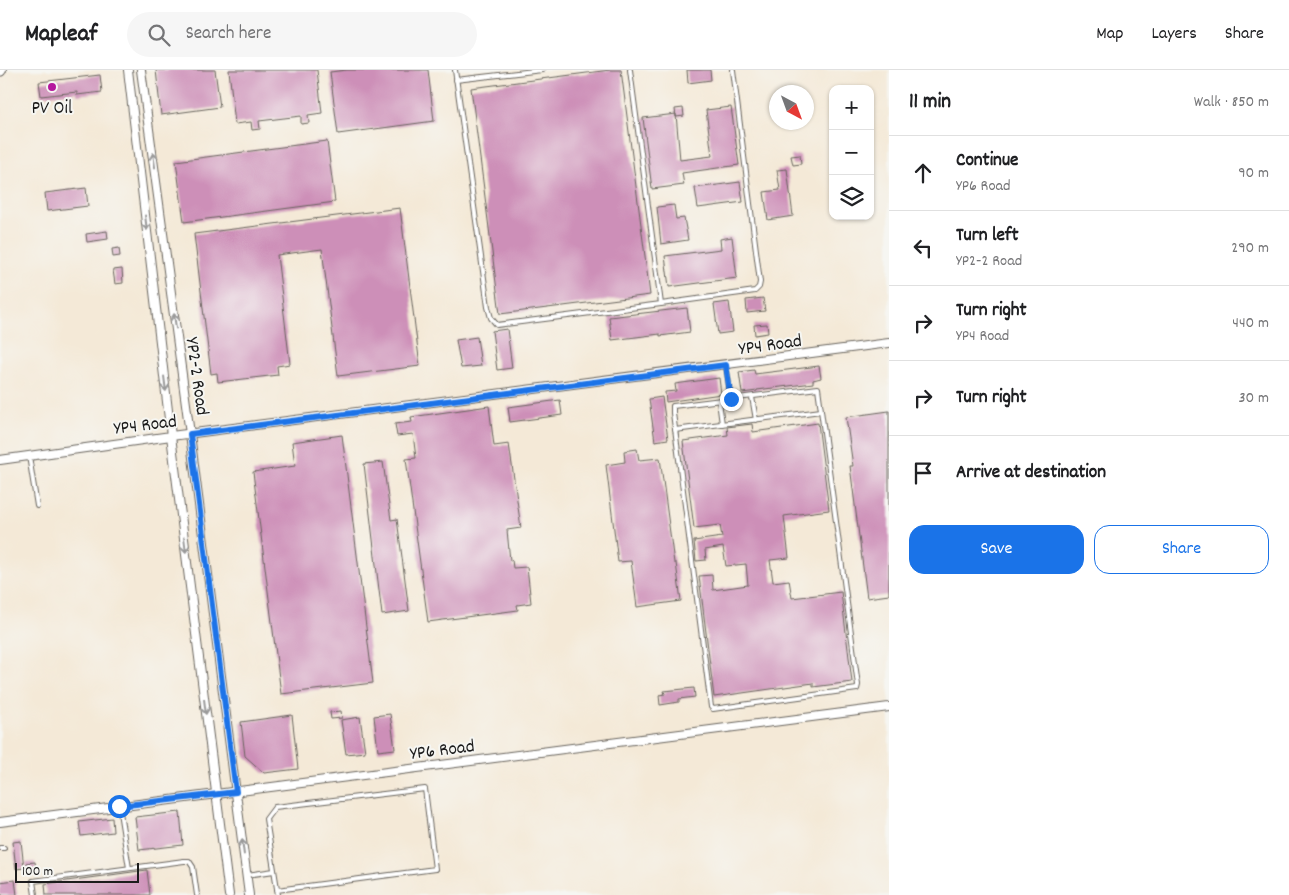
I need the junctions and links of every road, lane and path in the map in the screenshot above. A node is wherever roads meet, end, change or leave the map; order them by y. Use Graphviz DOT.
graph roads {
  1 [pos="128,70"];
  2 [pos="142,70"];
  3 [pos="455,70"];
  4 [pos="542,70"];
  5 [pos="630,70"];
  6 [pos="732,70"];
  7 [pos="456,80"];
  8 [pos="660,304"];
  9 [pos="889,343"];
  10 [pos="726,365"];
  11 [pos="752,396"];
  12 [pos="731,399"];
  13 [pos="719,400"];
  14 [pos="821,411"];
  15 [pos="756,420"];
  16 [pos="722,424"];
  17 [pos="675,430"];
  18 [pos="190,434"];
  19 [pos="171,436"];
  20 [pos="29,456"];
  21 [pos="0,460"];
  22 [pos="37,506"];
  23 [pos="889,707"];
  24 [pos="236,792"];
  25 [pos="216,795"];
  26 [pos="119,806"];
  27 [pos="0,822"];
  28 [pos="130,868"];
  29 [pos="274,871"];
  30 [pos="247,875"];
  31 [pos="277,892"];
  32 [pos="35,895"];
  33 [pos="197,895"];
  34 [pos="229,895"];
  35 [pos="249,895"];
  1 -- 19 [label="street, YP2-2 Road, one-way"];
  18 -- 2 [label="street, YP2-2 Road, one-way"];
  3 -- 7 [label="lane"];
  4 -- 7 [label="lane"];
  5 -- 8 [label="lane"];
  6 -- 8 [label="lane"];
  7 -- 8 [label="lane"];
  9 -- 10 [label="street, YP4 Road"];
  10 -- 12 [label="lane"];
  10 -- 18 [label="street, YP4 Road"];
  11 -- 12 [label="lane"];
  11 -- 14 [label="lane"];
  11 -- 15 [label="lane"];
  12 -- 13 [label="lane"];
  13 -- 16 [label="lane"];
  13 -- 17 [label="lane"];
  14 -- 15 [label="lane"];
  14 -- 17 [label="lane"];
  15 -- 16 [label="lane"];
  16 -- 17 [label="lane"];
  18 -- 19 [label="street, YP4 Road"];
  18 -- 24 [label="street, YP2-2 Road"];
  19 -- 20 [label="street, YP4 Road"];
  19 -- 25 [label="street, YP2-2 Road, one-way"];
  20 -- 21 [label="street, YP4 Road"];
  20 -- 22 [label="lane"];
  23 -- 24 [label="street, YP6 Road"];
  24 -- 25 [label="street, YP6 Road"];
  30 -- 24 [label="street, YP2-2 Road, one-way"];
  25 -- 26 [label="street, YP6 Road"];
  25 -- 34 [label="street, YP2-2 Road"];
  26 -- 27 [label="street, YP6 Road"];
  26 -- 28 [label="lane"];
  28 -- 32 [label="lane"];
  28 -- 33 [label="lane"];
  29 -- 30 [label="lane"];
  29 -- 31 [label="lane"];
  29 -- 31 [label="lane"];
  30 -- 35 [label="street, YP2-2 Road"];
}
